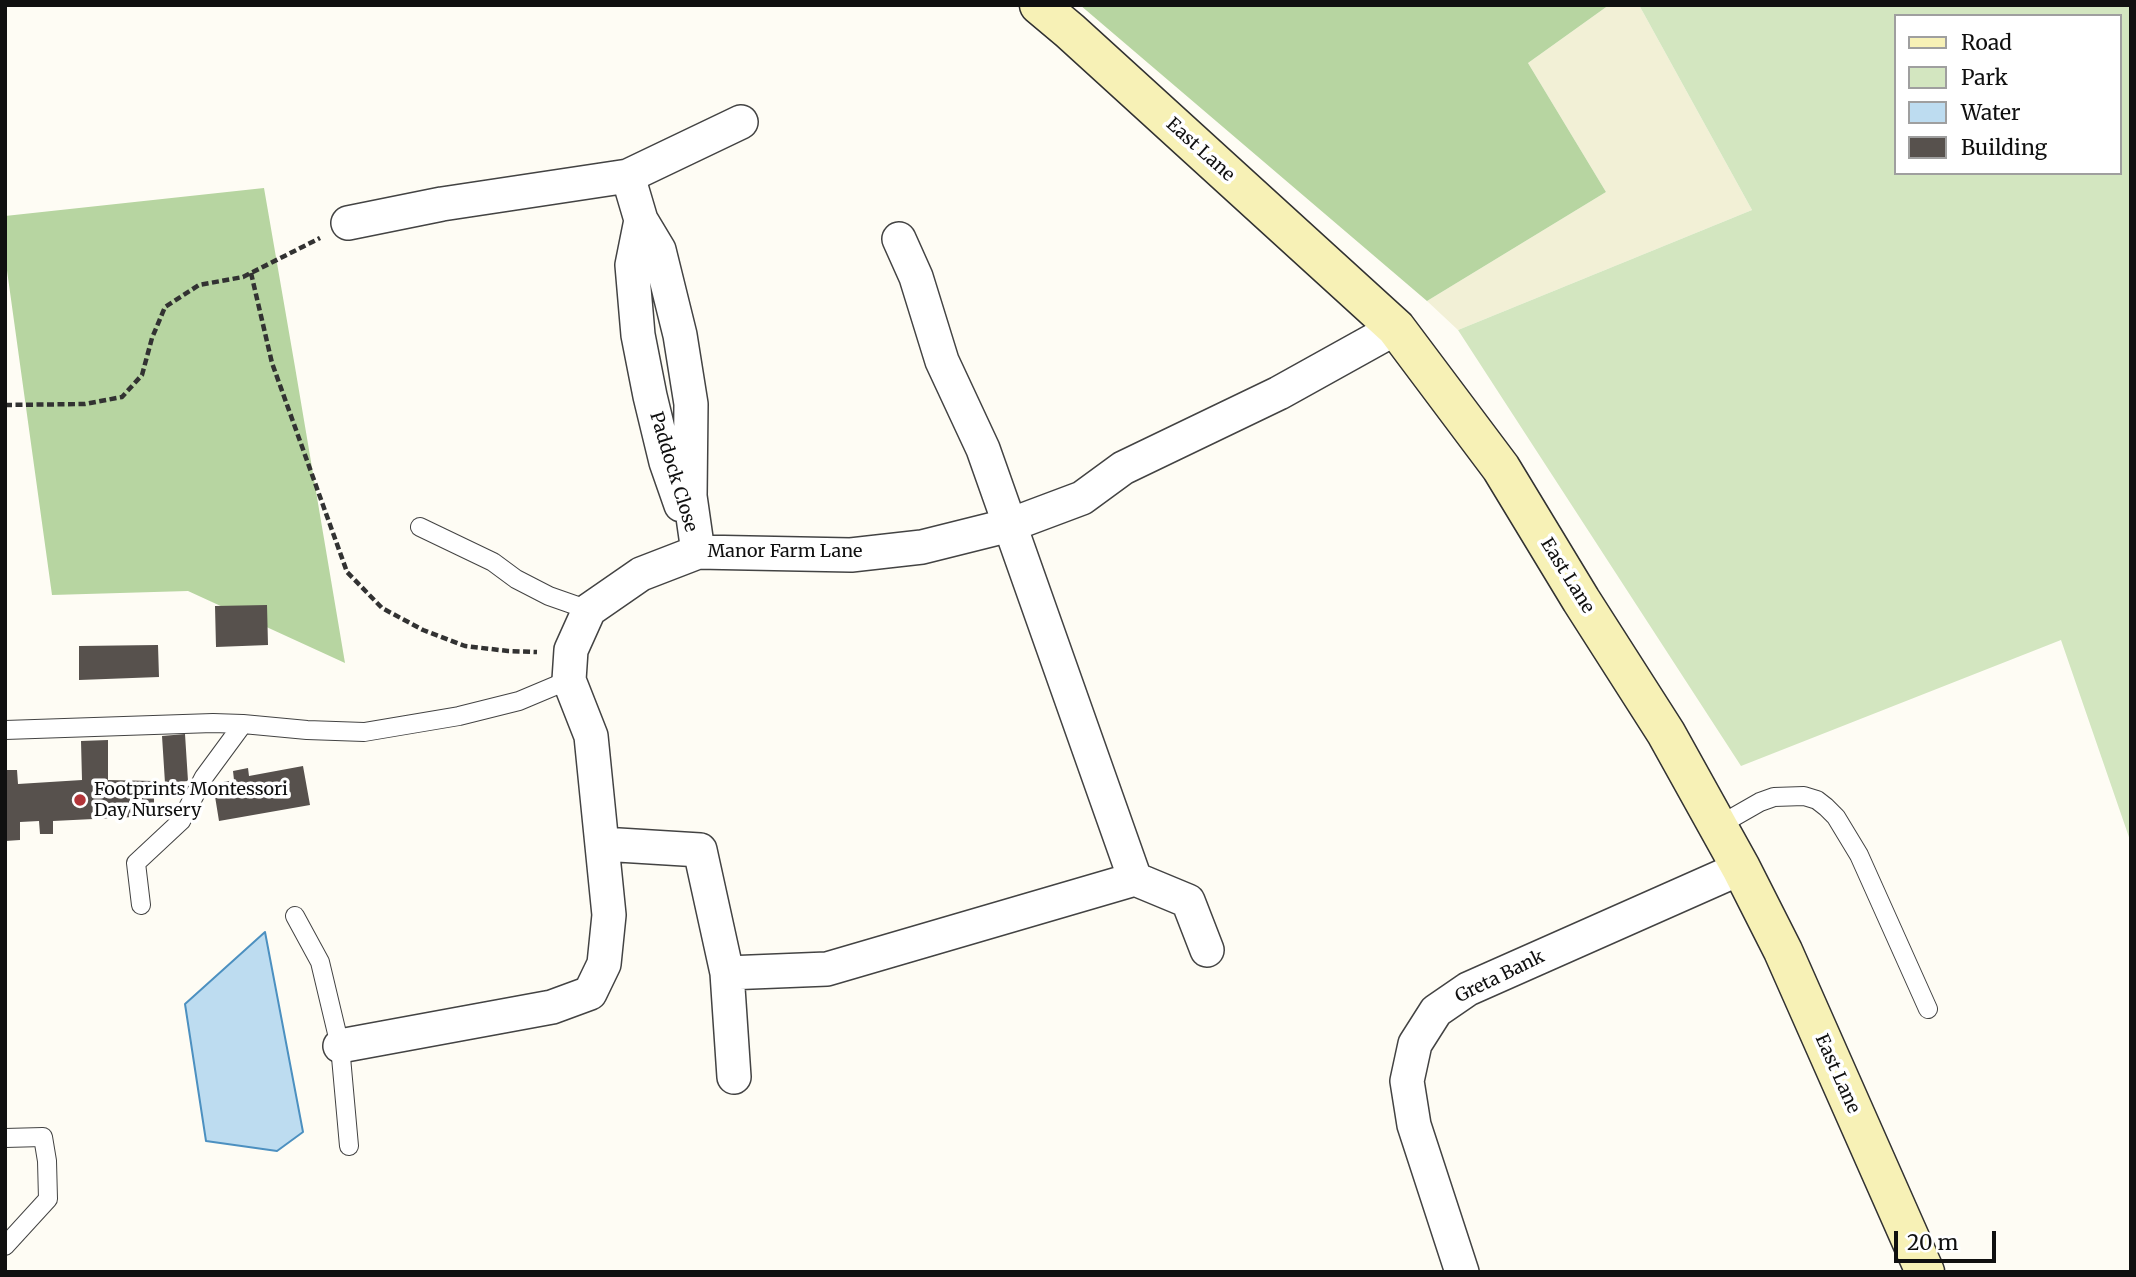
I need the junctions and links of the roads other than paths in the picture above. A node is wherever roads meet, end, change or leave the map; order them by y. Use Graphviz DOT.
graph roads {
  1 [pos="1039,5"];
  2 [pos="741,122"];
  3 [pos="628,176"];
  4 [pos="348,223"];
  5 [pos="899,239"];
  6 [pos="1396,328"];
  7 [pos="1010,525"];
  8 [pos="420,527"];
  9 [pos="698,552"];
  10 [pos="589,610"];
  11 [pos="570,665"];
  12 [pos="243,724"];
  13 [pos="5,730"];
  14 [pos="1718,826"];
  15 [pos="602,844"];
  16 [pos="1741,868"];
  17 [pos="1135,878"];
  18 [pos="141,905"];
  19 [pos="295,916"];
  20 [pos="1207,950"];
  21 [pos="727,973"];
  22 [pos="1928,1009"];
  23 [pos="340,1046"];
  24 [pos="734,1077"];
  25 [pos="5,1138"];
  26 [pos="349,1146"];
  27 [pos="5,1246"];
  28 [pos="1462,1272"];
  29 [pos="1925,1272"];
  1 -- 6 [label="street, East Lane"];
  2 -- 3 [label="street"];
  3 -- 4 [label="street"];
  3 -- 9 [label="street, Paddock Close"];
  5 -- 7 [label="street"];
  6 -- 7 [label="street, Manor Farm Lane"];
  6 -- 14 [label="street, East Lane"];
  7 -- 9 [label="street, Manor Farm Lane"];
  7 -- 17 [label="street"];
  8 -- 10 [label="lane"];
  9 -- 10 [label="street, Manor Farm Lane"];
  10 -- 11 [label="street"];
  11 -- 12 [label="lane"];
  11 -- 15 [label="street"];
  12 -- 13 [label="lane"];
  12 -- 18 [label="lane"];
  14 -- 16 [label="street, East Lane"];
  14 -- 22 [label="lane"];
  15 -- 21 [label="street"];
  15 -- 23 [label="street"];
  16 -- 28 [label="street, Greta Bank"];
  16 -- 29 [label="street, East Lane"];
  17 -- 20 [label="street"];
  17 -- 21 [label="street"];
  19 -- 23 [label="lane"];
  21 -- 24 [label="street"];
  23 -- 26 [label="lane"];
  25 -- 27 [label="lane"];
}
